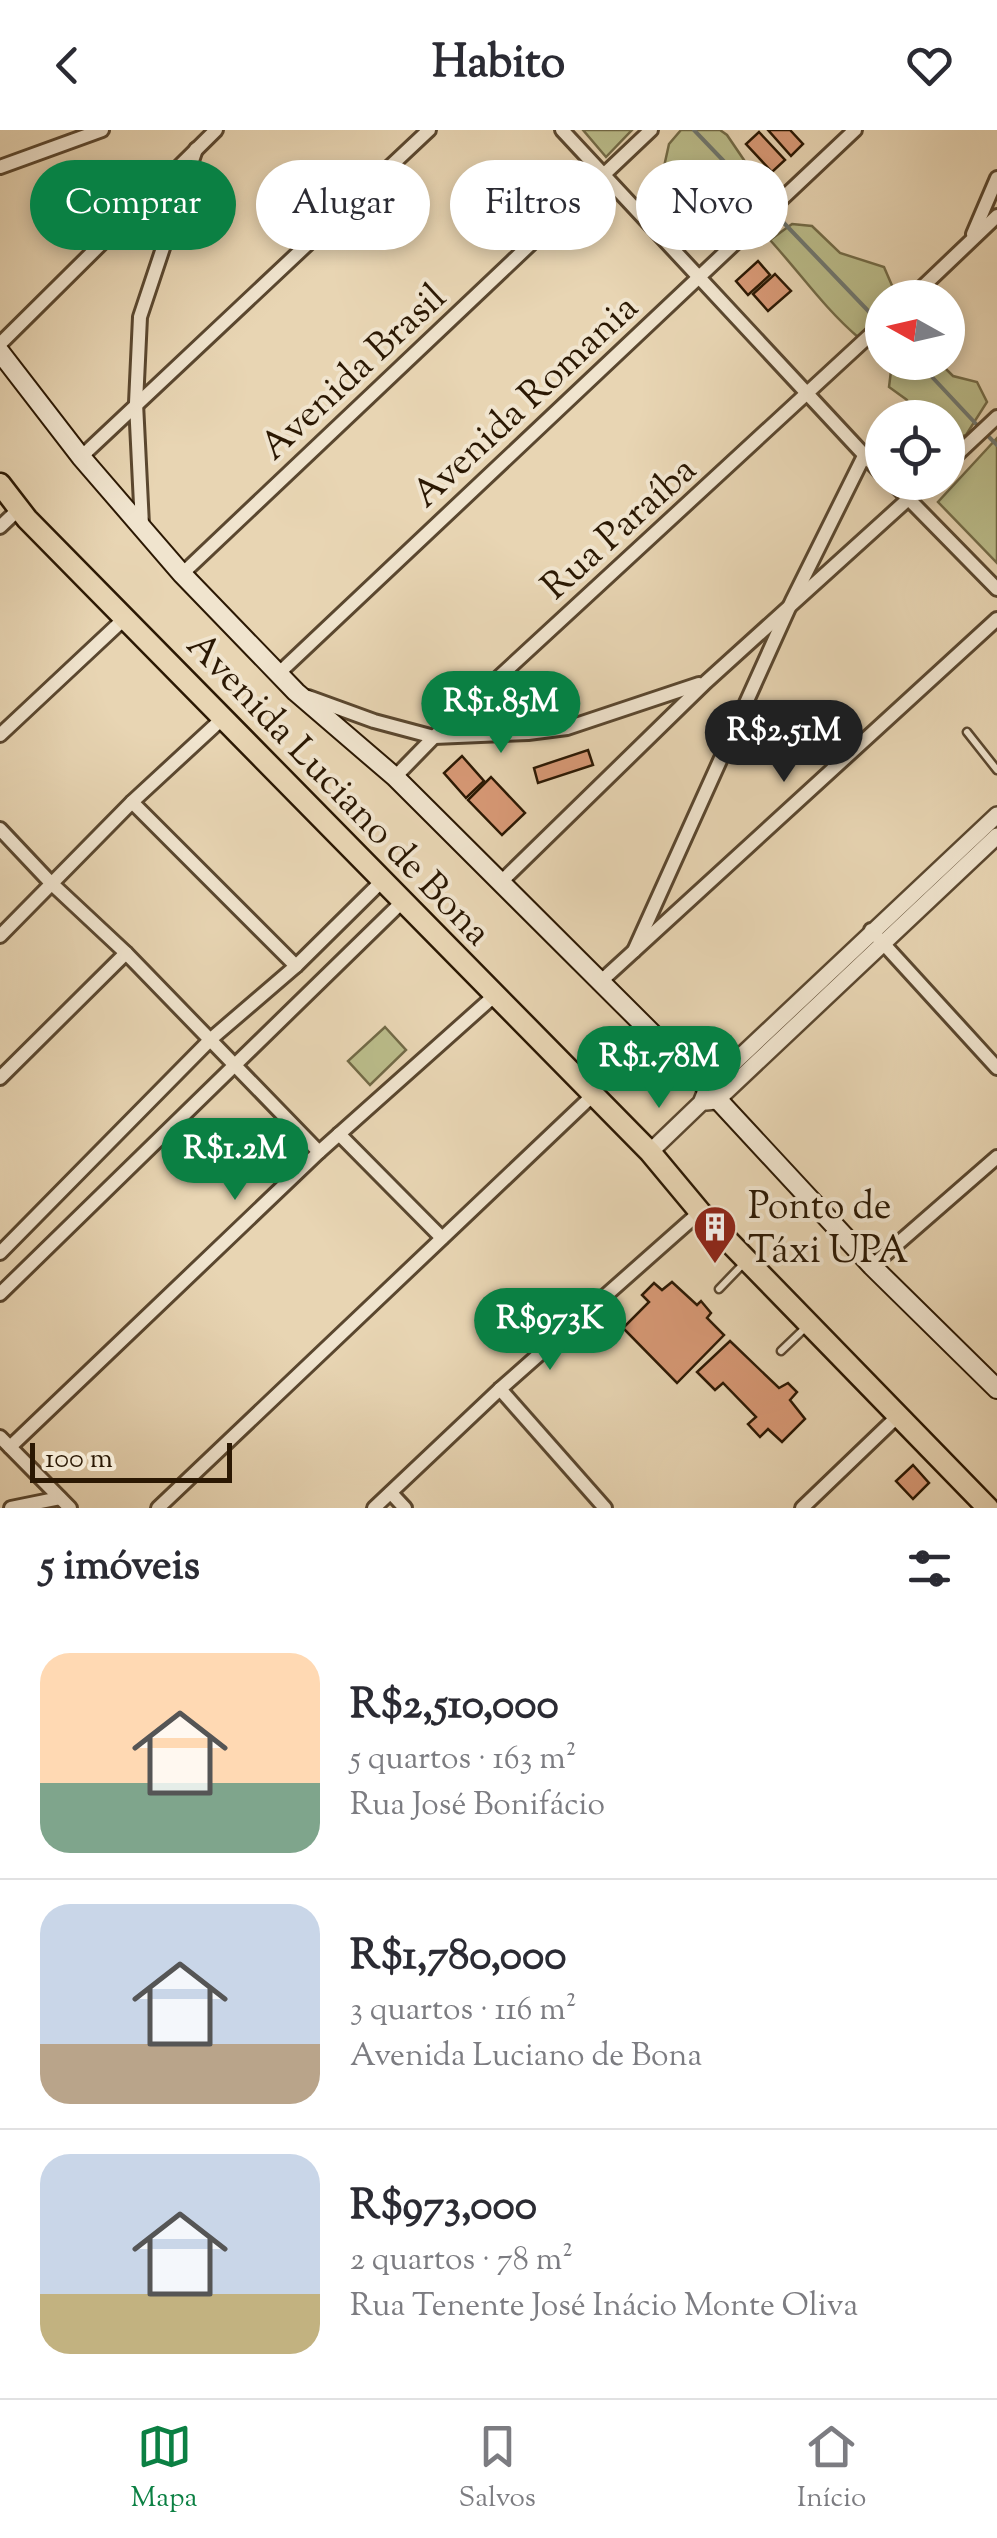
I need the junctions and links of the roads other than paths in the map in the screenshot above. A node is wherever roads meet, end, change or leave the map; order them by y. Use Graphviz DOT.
graph roads {
  1 [pos="102,130"];
  2 [pos="216,130"];
  3 [pos="429,130"];
  4 [pos="562,130"];
  5 [pos="651,130"];
  6 [pos="855,130"];
  7 [pos="196,149"];
  8 [pos="591,160"];
  9 [pos="616,163"];
  10 [pos="0,167"];
  11 [pos="997,178"];
  12 [pos="616,187"];
  13 [pos="997,216"];
  14 [pos="970,241"];
  15 [pos="524,250"];
  16 [pos="700,276"];
  17 [pos="929,280"];
  18 [pos="865,340"];
  19 [pos="0,344"];
  20 [pos="0,352"];
  21 [pos="809,393"];
  22 [pos="136,403"];
  23 [pos="997,416"];
  24 [pos="965,447"];
  25 [pos="864,456"];
  26 [pos="81,457"];
  27 [pos="0,484"];
  28 [pos="909,500"];
  29 [pos="19,509"];
  30 [pos="142,525"];
  31 [pos="0,527"];
  32 [pos="182,574"];
  33 [pos="997,589"];
  34 [pos="792,602"];
  35 [pos="125,618"];
  36 [pos="997,619"];
  37 [pos="278,674"];
  38 [pos="706,682"];
  39 [pos="296,692"];
  40 [pos="223,718"];
  41 [pos="967,732"];
  42 [pos="0,736"];
  43 [pos="434,737"];
  44 [pos="997,770"];
  45 [pos="395,776"];
  46 [pos="132,802"];
  47 [pos="997,815"];
  48 [pos="0,828"];
  49 [pos="997,836"];
  50 [pos="382,881"];
  51 [pos="50,882"];
  52 [pos="500,883"];
  53 [pos="402,903"];
  54 [pos="871,930"];
  55 [pos="0,936"];
  56 [pos="883,944"];
  57 [pos="634,951"];
  58 [pos="126,952"];
  59 [pos="296,966"];
  60 [pos="599,983"];
  61 [pos="494,996"];
  62 [pos="211,1039"];
  63 [pos="234,1063"];
  64 [pos="997,1068"];
  65 [pos="0,1078"];
  66 [pos="592,1096"];
  67 [pos="708,1097"];
  68 [pos="338,1134"];
  69 [pos="642,1145"];
  70 [pos="318,1152"];
  71 [pos="997,1157"];
  72 [pos="700,1212"];
  73 [pos="442,1238"];
  74 [pos="0,1253"];
  75 [pos="747,1260"];
  76 [pos="872,1266"];
  77 [pos="718,1289"];
  78 [pos="0,1294"];
  79 [pos="810,1323"];
  80 [pos="780,1351"];
  81 [pos="996,1384"];
  82 [pos="500,1389"];
  83 [pos="900,1414"];
  84 [pos="5,1442"];
  85 [pos="391,1493"];
  86 [pos="65,1503"];
  87 [pos="983,1506"];
  88 [pos="11,1508"];
  89 [pos="158,1508"];
  90 [pos="374,1508"];
  91 [pos="405,1508"];
  92 [pos="605,1508"];
  93 [pos="802,1508"];
  1 -- 10 [label="street"];
  2 -- 7 [label="street"];
  3 -- 22 [label="street"];
  4 -- 8 [label="street"];
  5 -- 9 [label="street, Avenida Brasil"];
  6 -- 16 [label="street, Avenida Romania"];
  7 -- 19 [label="street"];
  7 -- 22 [label="street"];
  11 -- 14 [label="street"];
  12 -- 16 [label="street"];
  13 -- 14 [label="street"];
  14 -- 17 [label="street"];
  15 -- 32 [label="street, Avenida Brasil"];
  16 -- 21 [label="street"];
  16 -- 37 [label="street, Avenida Romania"];
  18 -- 21 [label="street, Rua Paraíba"];
  20 -- 26 [label="main road"];
  21 -- 25 [label="street"];
  21 -- 43 [label="street, Rua Paraíba"];
  22 -- 26 [label="street"];
  22 -- 30 [label="street"];
  23 -- 24 [label="street"];
  25 -- 34 [label="street"];
  26 -- 30 [label="main road"];
  27 -- 29 [label="main road, Avenida Luciano de Bona"];
  28 -- 33 [label="street"];
  28 -- 34 [label="street"];
  29 -- 31 [label="street"];
  29 -- 35 [label="main road, Avenida Luciano de Bona"];
  30 -- 32 [label="main road"];
  32 -- 37 [label="main road"];
  34 -- 38 [label="street"];
  34 -- 57 [label="street"];
  35 -- 40 [label="main road, Avenida Luciano de Bona"];
  35 -- 42 [label="street"];
  36 -- 57 [label="street"];
  37 -- 39 [label="main road"];
  38 -- 43 [label="street"];
  38 -- 52 [label="street"];
  39 -- 43 [label="street"];
  39 -- 45 [label="main road"];
  40 -- 46 [label="street"];
  40 -- 50 [label="main road, Avenida Luciano de Bona"];
  41 -- 44 [label="lane"];
  43 -- 45 [label="street, Rua Paraíba"];
  45 -- 52 [label="main road"];
  46 -- 51 [label="street"];
  46 -- 59 [label="street"];
  47 -- 54 [label="street"];
  48 -- 51 [label="street"];
  49 -- 56 [label="street"];
  50 -- 53 [label="main road, Avenida Luciano de Bona"];
  50 -- 59 [label="street"];
  51 -- 55 [label="street"];
  51 -- 58 [label="street"];
  52 -- 60 [label="main road"];
  53 -- 61 [label="main road, Avenida Luciano de Bona"];
  53 -- 63 [label="street"];
  54 -- 56 [label="street"];
  54 -- 67 [label="street"];
  56 -- 64 [label="street"];
  56 -- 67 [label="street"];
  57 -- 60 [label="street"];
  58 -- 62 [label="street"];
  58 -- 65 [label="street"];
  59 -- 62 [label="street"];
  60 -- 67 [label="main road"];
  61 -- 66 [label="main road, Avenida Luciano de Bona"];
  61 -- 68 [label="street"];
  62 -- 63 [label="street"];
  62 -- 74 [label="street"];
  63 -- 70 [label="street"];
  63 -- 78 [label="street"];
  66 -- 69 [label="main road, Avenida Luciano de Bona"];
  66 -- 73 [label="street"];
  67 -- 69 [label="street"];
  67 -- 76 [label="main road"];
  68 -- 70 [label="street"];
  68 -- 73 [label="street"];
  69 -- 72 [label="main road, Avenida Luciano de Bona"];
  70 -- 84 [label="street"];
  71 -- 76 [label="street"];
  72 -- 75 [label="main road, Avenida Luciano de Bona"];
  72 -- 82 [label="street"];
  73 -- 89 [label="street"];
  75 -- 77 [label="lane"];
  75 -- 79 [label="main road, Avenida Luciano de Bona"];
  76 -- 81 [label="main road"];
  79 -- 80 [label="lane"];
  79 -- 83 [label="main road, Avenida Luciano de Bona"];
  82 -- 85 [label="street"];
  82 -- 92 [label="street"];
  83 -- 87 [label="main road, Avenida Luciano de Bona"];
  83 -- 93 [label="street"];
  84 -- 86 [label="street"];
  85 -- 90 [label="street"];
  85 -- 91 [label="street"];
  86 -- 88 [label="street"];
}
